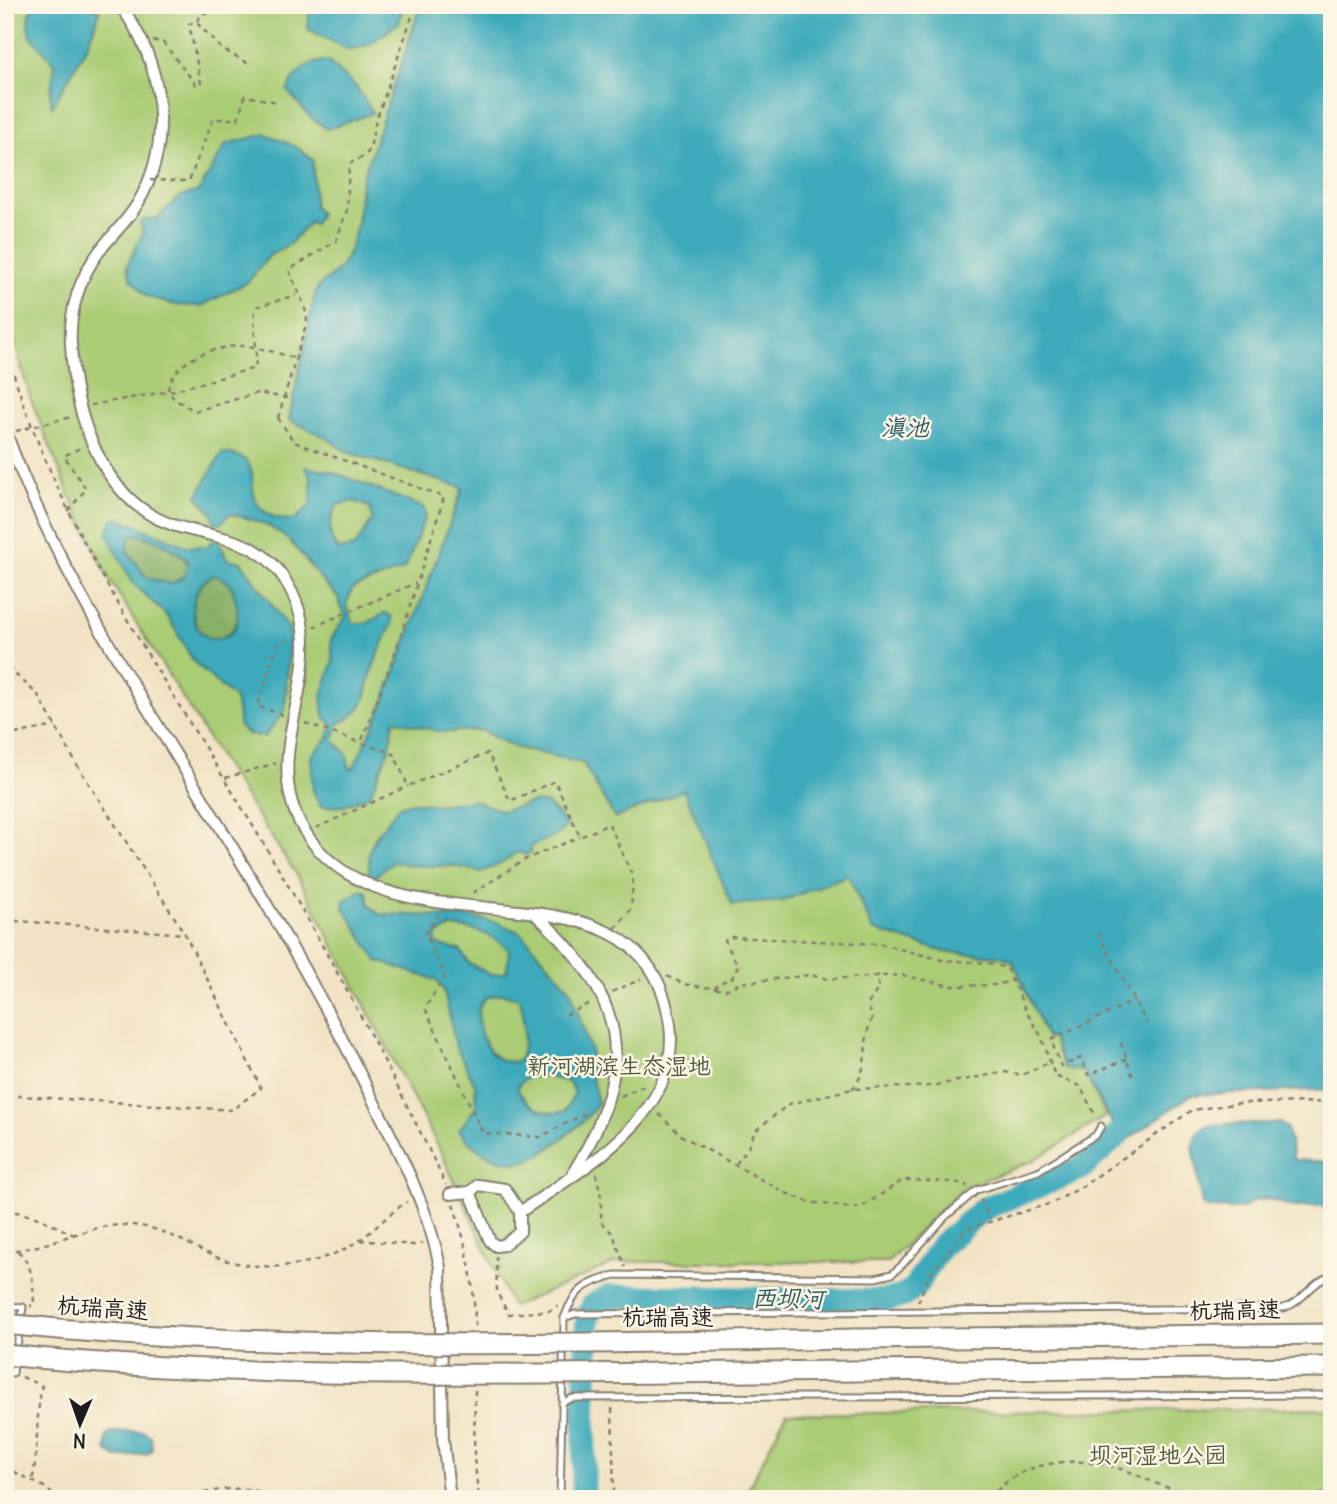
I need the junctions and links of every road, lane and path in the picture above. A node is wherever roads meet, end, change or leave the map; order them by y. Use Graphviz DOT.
graph roads {
  1 [pos="120,5"];
  2 [pos="264,5"];
  3 [pos="416,5"];
  4 [pos="196,22"];
  5 [pos="149,43"];
  6 [pos="157,50"];
  7 [pos="250,64"];
  8 [pos="278,102"];
  9 [pos="162,168"];
  10 [pos="154,183"];
  11 [pos="297,295"];
  12 [pos="259,350"];
  13 [pos="296,358"];
  14 [pos="168,390"];
  15 [pos="89,394"];
  16 [pos="287,398"];
  17 [pos="87,406"];
  18 [pos="95,417"];
  19 [pos="76,427"];
  20 [pos="6,433"];
  21 [pos="79,438"];
  22 [pos="68,511"];
  23 [pos="416,583"];
  24 [pos="310,615"];
  25 [pos="311,631"];
  26 [pos="5,657"];
  27 [pos="305,712"];
  28 [pos="293,719"];
  29 [pos="55,726"];
  30 [pos="5,736"];
  31 [pos="361,743"];
  32 [pos="286,761"];
  33 [pos="224,778"];
  34 [pos="408,786"];
  35 [pos="318,836"];
  36 [pos="580,836"];
  37 [pos="446,904"];
  38 [pos="467,905"];
  39 [pos="534,912"];
  40 [pos="5,920"];
  41 [pos="607,921"];
  42 [pos="615,929"];
  43 [pos="627,933"];
  44 [pos="1098,933"];
  45 [pos="184,934"];
  46 [pos="658,971"];
  47 [pos="878,974"];
  48 [pos="667,976"];
  49 [pos="1014,980"];
  50 [pos="669,983"];
  51 [pos="714,989"];
  52 [pos="604,996"];
  53 [pos="1134,1001"];
  54 [pos="566,1015"];
  55 [pos="1147,1024"];
  56 [pos="1121,1043"];
  57 [pos="1127,1059"];
  58 [pos="1050,1062"];
  59 [pos="1061,1066"];
  60 [pos="667,1074"];
  61 [pos="1055,1076"];
  62 [pos="1133,1077"];
  63 [pos="852,1089"];
  64 [pos="5,1095"];
  65 [pos="609,1102"];
  66 [pos="1332,1102"];
  67 [pos="649,1107"];
  68 [pos="1101,1126"];
  69 [pos="736,1164"];
  70 [pos="585,1177"];
  71 [pos="569,1178"];
  72 [pos="470,1192"];
  73 [pos="978,1193"];
  74 [pos="450,1194"];
  75 [pos="419,1195"];
  76 [pos="5,1209"];
  77 [pos="520,1212"];
  78 [pos="990,1220"];
  79 [pos="74,1235"];
  80 [pos="360,1240"];
  81 [pos="435,1240"];
  82 [pos="496,1246"];
  83 [pos="5,1251"];
  84 [pos="18,1251"];
  85 [pos="625,1275"];
  86 [pos="1332,1276"];
  87 [pos="572,1296"];
  88 [pos="5,1306"];
  89 [pos="23,1307"];
  90 [pos="915,1312"];
  91 [pos="564,1318"];
  92 [pos="5,1324"];
  93 [pos="1332,1334"];
  94 [pos="9,1364"];
  95 [pos="1332,1367"];
  96 [pos="1332,1395"];
  97 [pos="612,1398"];
  98 [pos="564,1402"];
  99 [pos="5,1467"];
  100 [pos="32,1482"];
  101 [pos="1332,1492"];
  102 [pos="318,1497"];
  103 [pos="57,1499"];
  104 [pos="185,1499"];
  105 [pos="281,1499"];
  106 [pos="302,1499"];
  107 [pos="365,1499"];
  108 [pos="450,1499"];
  109 [pos="560,1499"];
  110 [pos="614,1499"];
  111 [pos="990,1499"];
  112 [pos="1238,1499"];
  113 [pos="1289,1499"];
  1 -- 5 [label="street"];
  2 -- 4 [label="path"];
  3 -- 11 [label="path"];
  4 -- 5 [label="path"];
  4 -- 7 [label="path"];
  5 -- 6 [label="path"];
  5 -- 10 [label="street"];
  8 -- 10 [label="path, bridge"];
  9 -- 10 [label="path"];
  10 -- 17 [label="street"];
  11 -- 12 [label="path"];
  11 -- 13 [label="path"];
  12 -- 13 [label="path"];
  12 -- 14 [label="path"];
  12 -- 14 [label="path"];
  13 -- 16 [label="path"];
  14 -- 16 [label="path"];
  14 -- 17 [label="path"];
  15 -- 17 [label="path"];
  16 -- 23 [label="path, bridge"];
  17 -- 18 [label="path"];
  17 -- 25 [label="street"];
  19 -- 20 [label="path"];
  20 -- 75 [label="street"];
  21 -- 22 [label="path"];
  23 -- 25 [label="path"];
  23 -- 31 [label="path, bridge"];
  24 -- 25 [label="path"];
  25 -- 28 [label="street"];
  25 -- 28 [label="path"];
  26 -- 29 [label="path"];
  27 -- 31 [label="path"];
  28 -- 32 [label="street"];
  29 -- 30 [label="path"];
  29 -- 45 [label="path"];
  31 -- 34 [label="path, bridge"];
  32 -- 33 [label="path"];
  32 -- 37 [label="street"];
  34 -- 35 [label="path"];
  34 -- 36 [label="path, bridge"];
  36 -- 38 [label="path"];
  36 -- 42 [label="path, bridge"];
  37 -- 38 [label="street"];
  37 -- 65 [label="path"];
  38 -- 39 [label="street"];
  39 -- 42 [label="street"];
  39 -- 52 [label="street"];
  40 -- 45 [label="path"];
  41 -- 42 [label="path"];
  42 -- 43 [label="path"];
  42 -- 46 [label="street"];
  44 -- 53 [label="path"];
  45 -- 64 [label="path"];
  46 -- 48 [label="path"];
  46 -- 52 [label="path"];
  46 -- 60 [label="street"];
  47 -- 49 [label="path"];
  47 -- 51 [label="path"];
  47 -- 63 [label="path"];
  48 -- 50 [label="path"];
  48 -- 51 [label="path"];
  49 -- 51 [label="path"];
  49 -- 58 [label="path"];
  52 -- 54 [label="path"];
  52 -- 65 [label="street"];
  53 -- 55 [label="path"];
  53 -- 59 [label="path"];
  56 -- 57 [label="path"];
  57 -- 59 [label="path"];
  57 -- 62 [label="path"];
  58 -- 61 [label="path"];
  58 -- 63 [label="path"];
  59 -- 61 [label="path"];
  60 -- 65 [label="path"];
  60 -- 67 [label="street"];
  61 -- 68 [label="path"];
  63 -- 69 [label="path"];
  65 -- 71 [label="street"];
  66 -- 78 [label="path"];
  67 -- 69 [label="path"];
  67 -- 71 [label="street"];
  68 -- 73 [label="lane"];
  69 -- 73 [label="path"];
  70 -- 85 [label="path"];
  71 -- 77 [label="street"];
  72 -- 74 [label="street"];
  72 -- 77 [label="street"];
  72 -- 82 [label="street"];
  73 -- 78 [label="path"];
  73 -- 85 [label="lane"];
  75 -- 80 [label="path"];
  75 -- 81 [label="street"];
  76 -- 79 [label="path"];
  77 -- 82 [label="street"];
  78 -- 90 [label="path"];
  79 -- 80 [label="path"];
  79 -- 84 [label="path"];
  80 -- 81 [label="path"];
  81 -- 108 [label="street"];
  82 -- 87 [label="path"];
  83 -- 84 [label="path"];
  84 -- 89 [label="path"];
  85 -- 87 [label="lane"];
  86 -- 90 [label="lane"];
  87 -- 91 [label="lane"];
  88 -- 89 [label="lane"];
  89 -- 94 [label="lane"];
  90 -- 91 [label="lane"];
  91 -- 98 [label="lane"];
  92 -- 93 [label="highway, 杭瑞高速, bridge"];
  94 -- 95 [label="highway, bridge"];
  94 -- 100 [label="path"];
  96 -- 97 [label="lane"];
  97 -- 98 [label="lane"];
  97 -- 110 [label="path"];
  98 -- 109 [label="lane"];
  99 -- 100 [label="path"];
  100 -- 103 [label="path"];
  101 -- 113 [label="path"];
  102 -- 106 [label="path"];
  102 -- 107 [label="path"];
  104 -- 105 [label="path"];
  111 -- 112 [label="path"];
}
